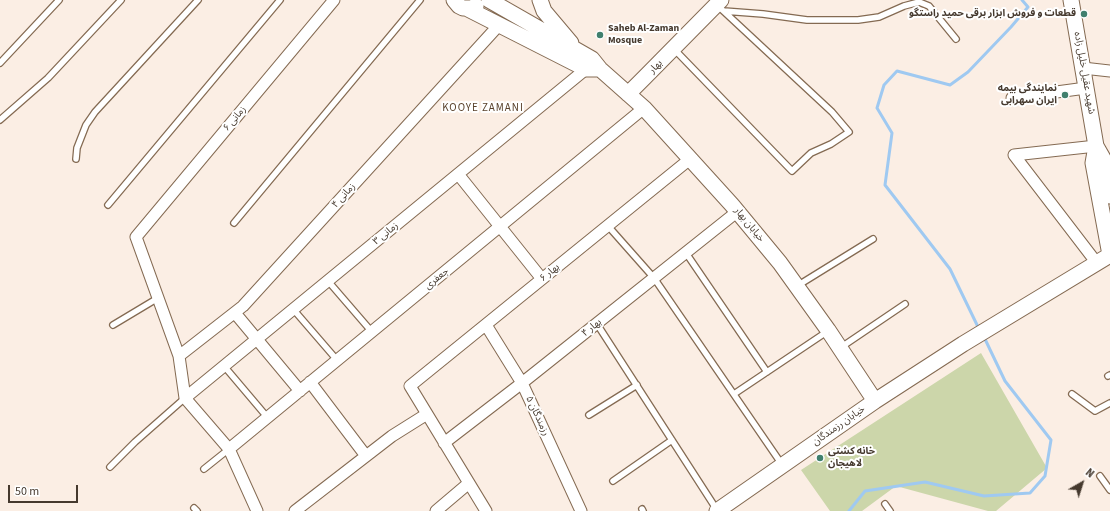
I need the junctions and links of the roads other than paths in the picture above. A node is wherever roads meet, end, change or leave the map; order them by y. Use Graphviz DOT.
graph roads {
  1 [pos="59,0"];
  2 [pos="121,0"];
  3 [pos="198,0"];
  4 [pos="280,0"];
  5 [pos="334,0"];
  6 [pos="420,0"];
  7 [pos="480,0"];
  8 [pos="489,0"];
  9 [pos="540,0"];
  10 [pos="1072,0"];
  11 [pos="455,3"];
  12 [pos="720,4"];
  13 [pos="498,25"];
  14 [pos="956,39"];
  15 [pos="674,48"];
  16 [pos="579,51"];
  17 [pos="0,63"];
  18 [pos="1083,68"];
  19 [pos="593,69"];
  20 [pos="1110,71"];
  21 [pos="1086,88"];
  22 [pos="628,94"];
  23 [pos="1012,98"];
  24 [pos="644,108"];
  25 [pos="0,120"];
  26 [pos="1096,146"];
  27 [pos="690,158"];
  28 [pos="76,159"];
  29 [pos="458,174"];
  30 [pos="1110,196"];
  31 [pos="108,205"];
  32 [pos="738,211"];
  33 [pos="234,223"];
  34 [pos="501,226"];
  35 [pos="608,226"];
  36 [pos="873,239"];
  37 [pos="686,252"];
  38 [pos="1110,255"];
  39 [pos="1096,262"];
  40 [pos="654,278"];
  41 [pos="542,279"];
  42 [pos="328,281"];
  43 [pos="796,286"];
  44 [pos="158,298"];
  45 [pos="905,304"];
  46 [pos="293,309"];
  47 [pos="235,313"];
  48 [pos="597,324"];
  49 [pos="113,325"];
  50 [pos="486,325"];
  51 [pos="828,330"];
  52 [pos="372,332"];
  53 [pos="256,339"];
  54 [pos="840,348"];
  55 [pos="178,356"];
  56 [pos="337,360"];
  57 [pos="224,366"];
  58 [pos="767,372"];
  59 [pos="310,382"];
  60 [pos="522,383"];
  61 [pos="637,385"];
  62 [pos="300,391"];
  63 [pos="734,394"];
  64 [pos="1072,394"];
  65 [pos="185,398"];
  66 [pos="875,401"];
  67 [pos="1110,403"];
  68 [pos="427,414"];
  69 [pos="590,415"];
  70 [pos="268,418"];
  71 [pos="672,440"];
  72 [pos="444,443"];
  73 [pos="229,449"];
  74 [pos="366,456"];
  75 [pos="783,466"];
  76 [pos="110,467"];
  77 [pos="204,469"];
  78 [pos="1100,476"];
  79 [pos="613,481"];
  80 [pos="469,483"];
  81 [pos="1110,490"];
  82 [pos="885,504"];
  83 [pos="257,511"];
  84 [pos="295,511"];
  85 [pos="436,511"];
  86 [pos="486,511"];
  87 [pos="581,511"];
  88 [pos="717,511"];
  89 [pos="890,511"];
  1 -- 17 [label="lane"];
  2 -- 25 [label="lane"];
  3 -- 28 [label="lane"];
  4 -- 31 [label="lane"];
  5 -- 44 [label="street, زمانی ۶"];
  6 -- 33 [label="lane"];
  7 -- 11 [label="street"];
  8 -- 16 [label="street, خیابان بهار"];
  9 -- 16 [label="street"];
  10 -- 18 [label="street, شهید عقیل خلیل زاده"];
  11 -- 13 [label="street, خیابان بهار"];
  12 -- 14 [label="lane"];
  12 -- 15 [label="street, بهار"];
  12 -- 15 [label="lane"];
  13 -- 19 [label="street, خیابان بهار"];
  13 -- 47 [label="street, زمانی ۴"];
  15 -- 22 [label="street, بهار"];
  16 -- 19 [label="street, خیابان بهار"];
  18 -- 20 [label="street"];
  18 -- 21 [label="street, شهید عقیل خلیل زاده"];
  19 -- 22 [label="street, خیابان بهار"];
  19 -- 29 [label="street, زمانی ۳"];
  21 -- 23 [label="street"];
  21 -- 26 [label="street, شهید عقیل خلیل زاده"];
  22 -- 24 [label="street, خیابان بهار"];
  24 -- 27 [label="street, خیابان بهار"];
  24 -- 34 [label="street, جعفری"];
  26 -- 30 [label="street, شهید عقیل خلیل زاده"];
  26 -- 38 [label="street, شهید عقیل خلیل زاده"];
  26 -- 39 [label="street"];
  27 -- 32 [label="street, خیابان بهار"];
  27 -- 35 [label="street, بهار ۶"];
  29 -- 34 [label="street"];
  29 -- 42 [label="street, زمانی ۳"];
  32 -- 37 [label="street, بهار ۴"];
  32 -- 43 [label="street, خیابان بهار"];
  34 -- 41 [label="street"];
  34 -- 52 [label="street, جعفری"];
  35 -- 40 [label="lane"];
  35 -- 41 [label="street, بهار ۶"];
  36 -- 43 [label="lane"];
  37 -- 40 [label="street, بهار ۴"];
  37 -- 58 [label="lane"];
  38 -- 39 [label="street"];
  39 -- 66 [label="street, خیابان رزمندگان"];
  40 -- 48 [label="street, بهار ۴"];
  40 -- 63 [label="lane"];
  41 -- 50 [label="street, بهار ۶"];
  42 -- 46 [label="street, زمانی ۳"];
  42 -- 52 [label="lane"];
  43 -- 51 [label="street, خیابان بهار"];
  44 -- 49 [label="lane"];
  44 -- 55 [label="street"];
  45 -- 54 [label="lane"];
  46 -- 53 [label="street, زمانی ۳"];
  46 -- 56 [label="lane"];
  47 -- 53 [label="street"];
  47 -- 55 [label="street, زمانی ۴"];
  48 -- 60 [label="street, بهار ۴"];
  48 -- 61 [label="lane"];
  50 -- 60 [label="street, رزمندگان ۵"];
  50 -- 68 [label="street, بهار ۶"];
  51 -- 54 [label="street, خیابان بهار"];
  51 -- 58 [label="lane"];
  52 -- 56 [label="street, جعفری"];
  53 -- 57 [label="street, زمانی ۳"];
  53 -- 62 [label="street"];
  54 -- 66 [label="street, خیابان بهار"];
  55 -- 65 [label="street"];
  56 -- 59 [label="street, جعفری"];
  57 -- 65 [label="street, زمانی ۳"];
  57 -- 70 [label="lane"];
  58 -- 63 [label="lane"];
  59 -- 62 [label="street, جعفری"];
  59 -- 74 [label="street"];
  60 -- 72 [label="street, بهار ۴"];
  60 -- 87 [label="street, رزمندگان ۵"];
  61 -- 69 [label="lane"];
  61 -- 71 [label="lane"];
  62 -- 70 [label="street, جعفری"];
  63 -- 75 [label="lane"];
  64 -- 67 [label="lane"];
  65 -- 73 [label="street"];
  65 -- 76 [label="lane"];
  66 -- 75 [label="street, خیابان رزمندگان"];
  68 -- 72 [label="street"];
  68 -- 74 [label="street"];
  70 -- 73 [label="street, جعفری"];
  71 -- 79 [label="lane"];
  71 -- 88 [label="lane"];
  72 -- 80 [label="street"];
  73 -- 77 [label="lane"];
  73 -- 83 [label="street"];
  74 -- 84 [label="street"];
  75 -- 88 [label="street, خیابان رزمندگان"];
  78 -- 81 [label="lane"];
  80 -- 85 [label="street"];
  80 -- 86 [label="street"];
  82 -- 89 [label="lane"];
}
